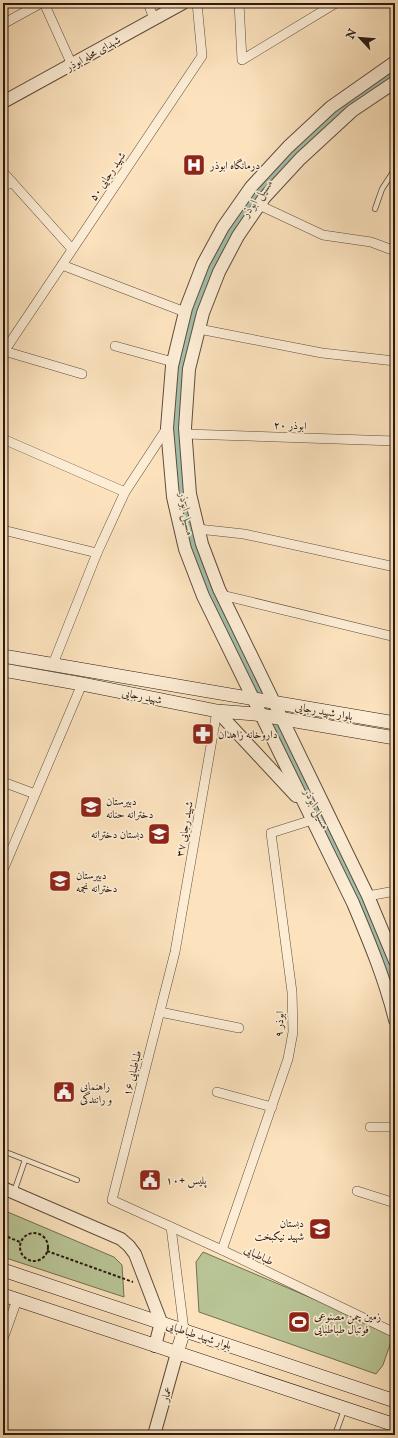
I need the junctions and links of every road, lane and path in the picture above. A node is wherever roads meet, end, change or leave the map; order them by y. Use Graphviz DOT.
graph roads {
  1 [pos="41,3"];
  2 [pos="44,3"];
  3 [pos="148,3"];
  4 [pos="183,3"];
  5 [pos="198,3"];
  6 [pos="239,3"];
  7 [pos="336,3"];
  8 [pos="154,19"];
  9 [pos="3,24"];
  10 [pos="395,62"];
  11 [pos="72,65"];
  12 [pos="395,82"];
  13 [pos="3,102"];
  14 [pos="395,169"];
  15 [pos="3,172"];
  16 [pos="12,182"];
  17 [pos="3,187"];
  18 [pos="259,205"];
  19 [pos="375,209"];
  20 [pos="72,249"];
  21 [pos="395,251"];
  22 [pos="62,265"];
  23 [pos="185,312"];
  24 [pos="199,330"];
  25 [pos="115,346"];
  26 [pos="4,352"];
  27 [pos="395,361"];
  28 [pos="173,362"];
  29 [pos="82,374"];
  30 [pos="167,428"];
  31 [pos="185,434"];
  32 [pos="3,439"];
  33 [pos="395,441"];
  34 [pos="125,492"];
  35 [pos="198,529"];
  36 [pos="3,530"];
  37 [pos="97,553"];
  38 [pos="395,567"];
  39 [pos="222,595"];
  40 [pos="395,637"];
  41 [pos="3,656"];
  42 [pos="53,664"];
  43 [pos="3,670"];
  44 [pos="82,684"];
  45 [pos="254,700"];
  46 [pos="274,703"];
  47 [pos="217,711"];
  48 [pos="261,715"];
  49 [pos="282,719"];
  50 [pos="395,722"];
  51 [pos="395,738"];
  52 [pos="3,782"];
  53 [pos="35,794"];
  54 [pos="305,806"];
  55 [pos="312,820"];
  56 [pos="3,870"];
  57 [pos="395,891"];
  58 [pos="368,896"];
  59 [pos="175,952"];
  60 [pos="395,961"];
  61 [pos="160,1012"];
  62 [pos="395,1020"];
  63 [pos="239,1028"];
  64 [pos="217,1092"];
  65 [pos="272,1107"];
  66 [pos="370,1127"];
  67 [pos="395,1127"];
  68 [pos="3,1151"];
  69 [pos="25,1160"];
  70 [pos="77,1180"];
  71 [pos="8,1190"];
  72 [pos="357,1191"];
  73 [pos="112,1200"];
  74 [pos="395,1203"];
  75 [pos="170,1227"];
  76 [pos="3,1236"];
  77 [pos="20,1242"];
  78 [pos="222,1250"];
  79 [pos="47,1251"];
  80 [pos="3,1270"];
  81 [pos="148,1288"];
  82 [pos="3,1295"];
  83 [pos="17,1300"];
  84 [pos="161,1322"];
  85 [pos="184,1330"];
  86 [pos="395,1333"];
  87 [pos="3,1339"];
  88 [pos="155,1346"];
  89 [pos="177,1353"];
  90 [pos="395,1401"];
  91 [pos="344,1408"];
  92 [pos="395,1425"];
  93 [pos="154,1435"];
  94 [pos="335,1435"];
  1 -- 9 [label="street"];
  2 -- 11 [label="street"];
  3 -- 8 [label="street"];
  4 -- 8 [label="street, شهدای محله ابوذر"];
  5 -- 20 [label="street, شهید رجایی ۵۰"];
  6 -- 7 [label="street"];
  8 -- 11 [label="street, شهدای محله ابوذر"];
  10 -- 23 [label="street"];
  11 -- 13 [label="street, شهدای محله ابوذر"];
  12 -- 18 [label="street"];
  14 -- 19 [label="lane"];
  15 -- 16 [label="street"];
  16 -- 17 [label="street"];
  16 -- 20 [label="street"];
  18 -- 21 [label="street"];
  18 -- 24 [label="street"];
  20 -- 22 [label="street, شهید رجایی ۵۰"];
  22 -- 23 [label="street"];
  22 -- 26 [label="street, شهید رجایی ۵۰"];
  23 -- 28 [label="street"];
  24 -- 27 [label="street"];
  24 -- 31 [label="street"];
  25 -- 28 [label="street"];
  26 -- 29 [label="street"];
  28 -- 30 [label="street"];
  30 -- 34 [label="street"];
  30 -- 45 [label="street"];
  31 -- 33 [label="street, ابوذر ۲۰"];
  31 -- 35 [label="street"];
  32 -- 34 [label="street"];
  34 -- 37 [label="street"];
  35 -- 38 [label="street"];
  35 -- 39 [label="street"];
  36 -- 37 [label="street"];
  37 -- 42 [label="street"];
  39 -- 40 [label="street"];
  39 -- 46 [label="street"];
  41 -- 42 [label="main road, شهید رجایی"];
  42 -- 45 [label="main road, شهید رجایی"];
  43 -- 44 [label="main road, شهید رجایی"];
  44 -- 47 [label="main road, شهید رجایی"];
  44 -- 53 [label="street"];
  45 -- 46 [label="main road, بلوار شهید رجایی"];
  45 -- 48 [label="street"];
  46 -- 49 [label="street"];
  46 -- 50 [label="main road, بلوار شهید رجایی"];
  47 -- 48 [label="main road, شهید رجایی"];
  47 -- 54 [label="street"];
  47 -- 59 [label="street, شهید رجایی ۳۷"];
  48 -- 49 [label="main road, شهید رجایی"];
  48 -- 54 [label="street"];
  49 -- 51 [label="main road, بلوار شهید رجایی"];
  49 -- 58 [label="street"];
  52 -- 53 [label="street"];
  53 -- 56 [label="street"];
  54 -- 55 [label="street"];
  55 -- 62 [label="street"];
  55 -- 65 [label="street, ابوذر ۹"];
  57 -- 58 [label="street"];
  58 -- 60 [label="street"];
  59 -- 61 [label="street, طباطبایی ۱۶"];
  61 -- 63 [label="street"];
  61 -- 73 [label="street, طباطبایی ۱۶"];
  64 -- 65 [label="street"];
  65 -- 78 [label="street, ابوذر ۹"];
  66 -- 67 [label="street"];
  68 -- 69 [label="lane"];
  69 -- 70 [label="lane"];
  69 -- 71 [label="lane"];
  71 -- 81 [label="street"];
  72 -- 74 [label="street"];
  73 -- 75 [label="street, طباطبایی"];
  75 -- 78 [label="street, طباطبایی"];
  75 -- 85 [label="street"];
  76 -- 77 [label="path"];
  77 -- 79 [label="path"];
  77 -- 79 [label="path"];
  78 -- 86 [label="street, طباطبایی"];
  79 -- 81 [label="path"];
  80 -- 84 [label="main road, بلوار شهید طباطبایی"];
  81 -- 84 [label="street"];
  82 -- 83 [label="main road"];
  83 -- 87 [label="street"];
  83 -- 88 [label="main road"];
  84 -- 85 [label="main road, بلوار شهید طباطبایی"];
  84 -- 88 [label="street"];
  85 -- 89 [label="main road"];
  85 -- 90 [label="main road, بلوار شهید طباطبایی"];
  88 -- 89 [label="main road"];
  89 -- 91 [label="main road"];
  89 -- 93 [label="street, عمار"];
  91 -- 92 [label="main road"];
  91 -- 94 [label="lane"];
}
